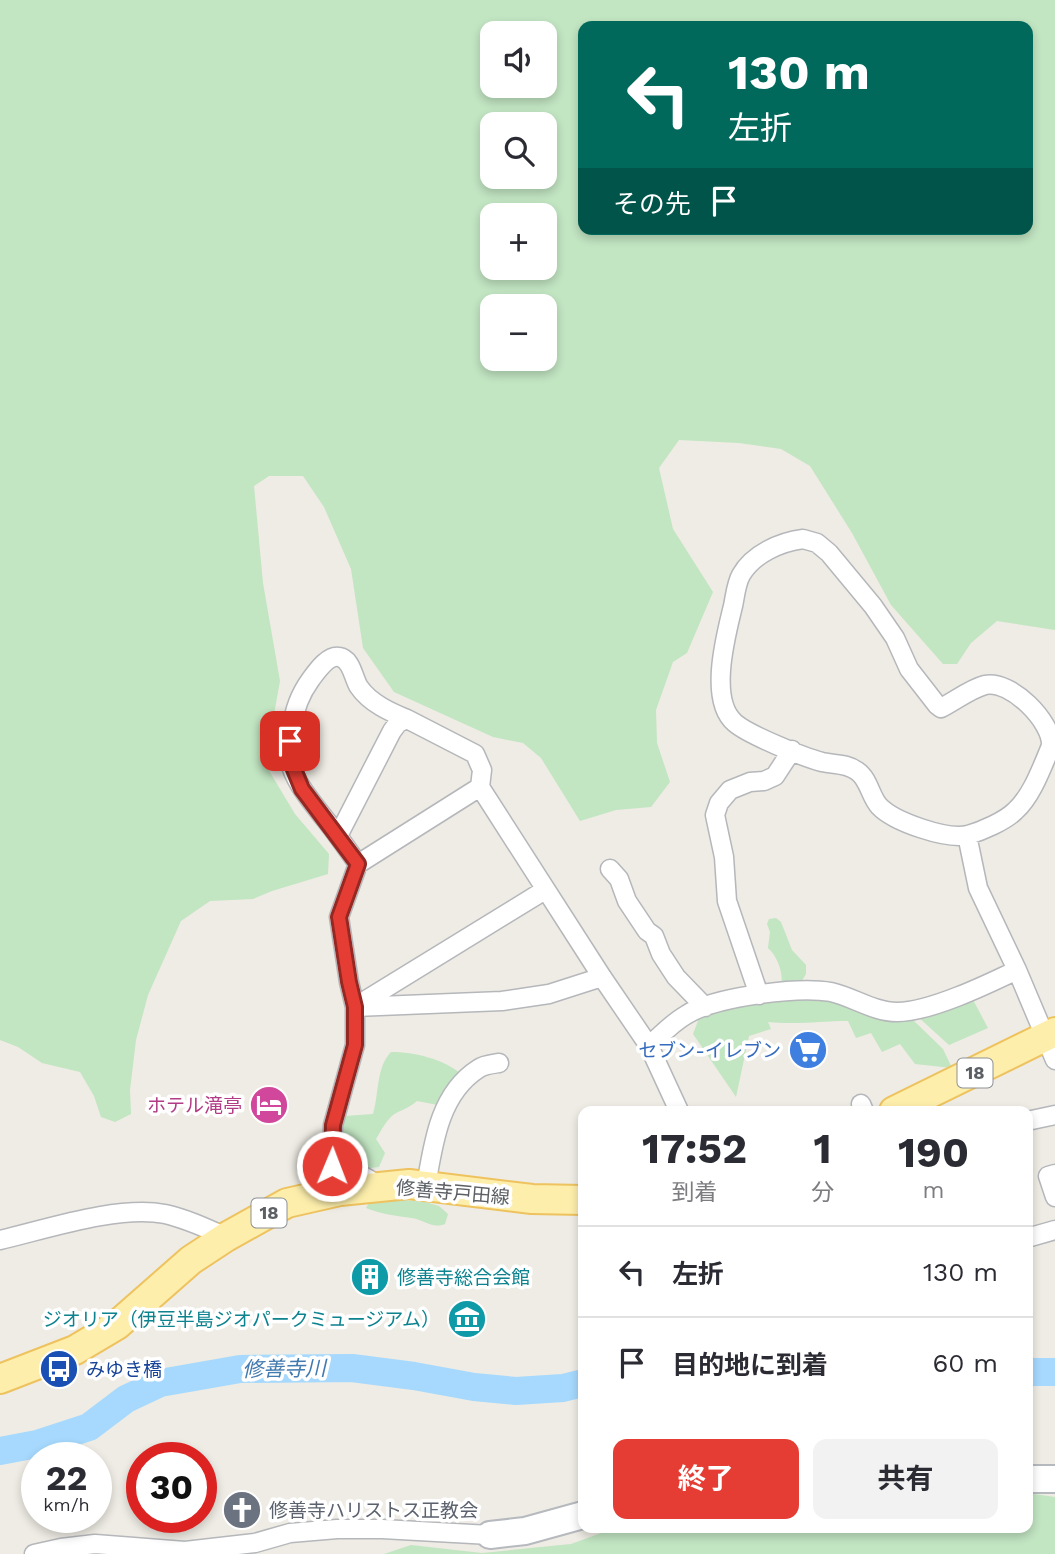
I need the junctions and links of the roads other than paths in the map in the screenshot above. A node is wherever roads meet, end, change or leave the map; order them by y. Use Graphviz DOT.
graph roads {
  1 [pos="407,719"];
  2 [pos="792,750"];
  3 [pos="480,787"];
  4 [pos="967,835"];
  5 [pos="338,836"];
  6 [pos="358,864"];
  7 [pos="610,869"];
  8 [pos="545,890"];
  9 [pos="1017,970"];
  10 [pos="602,977"];
  11 [pos="758,995"];
  12 [pos="355,1007"];
  13 [pos="705,1007"];
  14 [pos="1052,1043"];
  15 [pos="649,1046"];
  16 [pos="499,1063"];
  17 [pos="677,1106"];
  18 [pos="906,1106"];
  19 [pos="1055,1115"];
  20 [pos="1033,1120"];
  21 [pos="1048,1176"];
  22 [pos="426,1186"];
  23 [pos="379,1187"];
  24 [pos="1055,1196"];
  25 [pos="578,1200"];
  26 [pos="1055,1230"];
  27 [pos="1033,1236"];
  28 [pos="226,1237"];
  29 [pos="0,1240"];
  30 [pos="0,1379"];
  31 [pos="1033,1479"];
  32 [pos="1055,1479"];
  33 [pos="578,1516"];
  34 [pos="490,1535"];
  35 [pos="34,1554"];
  1 -- 3 [label="street"];
  1 -- 5 [label="street"];
  1 -- 5 [label="street"];
  2 -- 4 [label="street"];
  2 -- 4 [label="street"];
  2 -- 11 [label="street"];
  3 -- 6 [label="street"];
  3 -- 8 [label="street"];
  4 -- 9 [label="street"];
  5 -- 6 [label="street"];
  6 -- 12 [label="street"];
  7 -- 13 [label="street"];
  8 -- 10 [label="street"];
  8 -- 12 [label="street"];
  9 -- 11 [label="street"];
  9 -- 14 [label="street"];
  10 -- 12 [label="street"];
  10 -- 15 [label="street"];
  11 -- 13 [label="street"];
  12 -- 23 [label="street"];
  13 -- 15 [label="street"];
  14 -- 18 [label="main road, 18"];
  15 -- 17 [label="street"];
  16 -- 22 [label="street"];
  19 -- 20 [label="street"];
  21 -- 24 [label="street"];
  22 -- 23 [label="main road, 修善寺戸田線 / 18"];
  22 -- 25 [label="main road, 修善寺戸田線 / 18"];
  23 -- 28 [label="main road, 修善寺戸田線 / 18"];
  26 -- 27 [label="street"];
  28 -- 29 [label="street"];
  28 -- 30 [label="main road, 修善寺戸田線 / 18"];
  31 -- 32 [label="street"];
  33 -- 34 [label="street"];
  34 -- 35 [label="street"];
}
